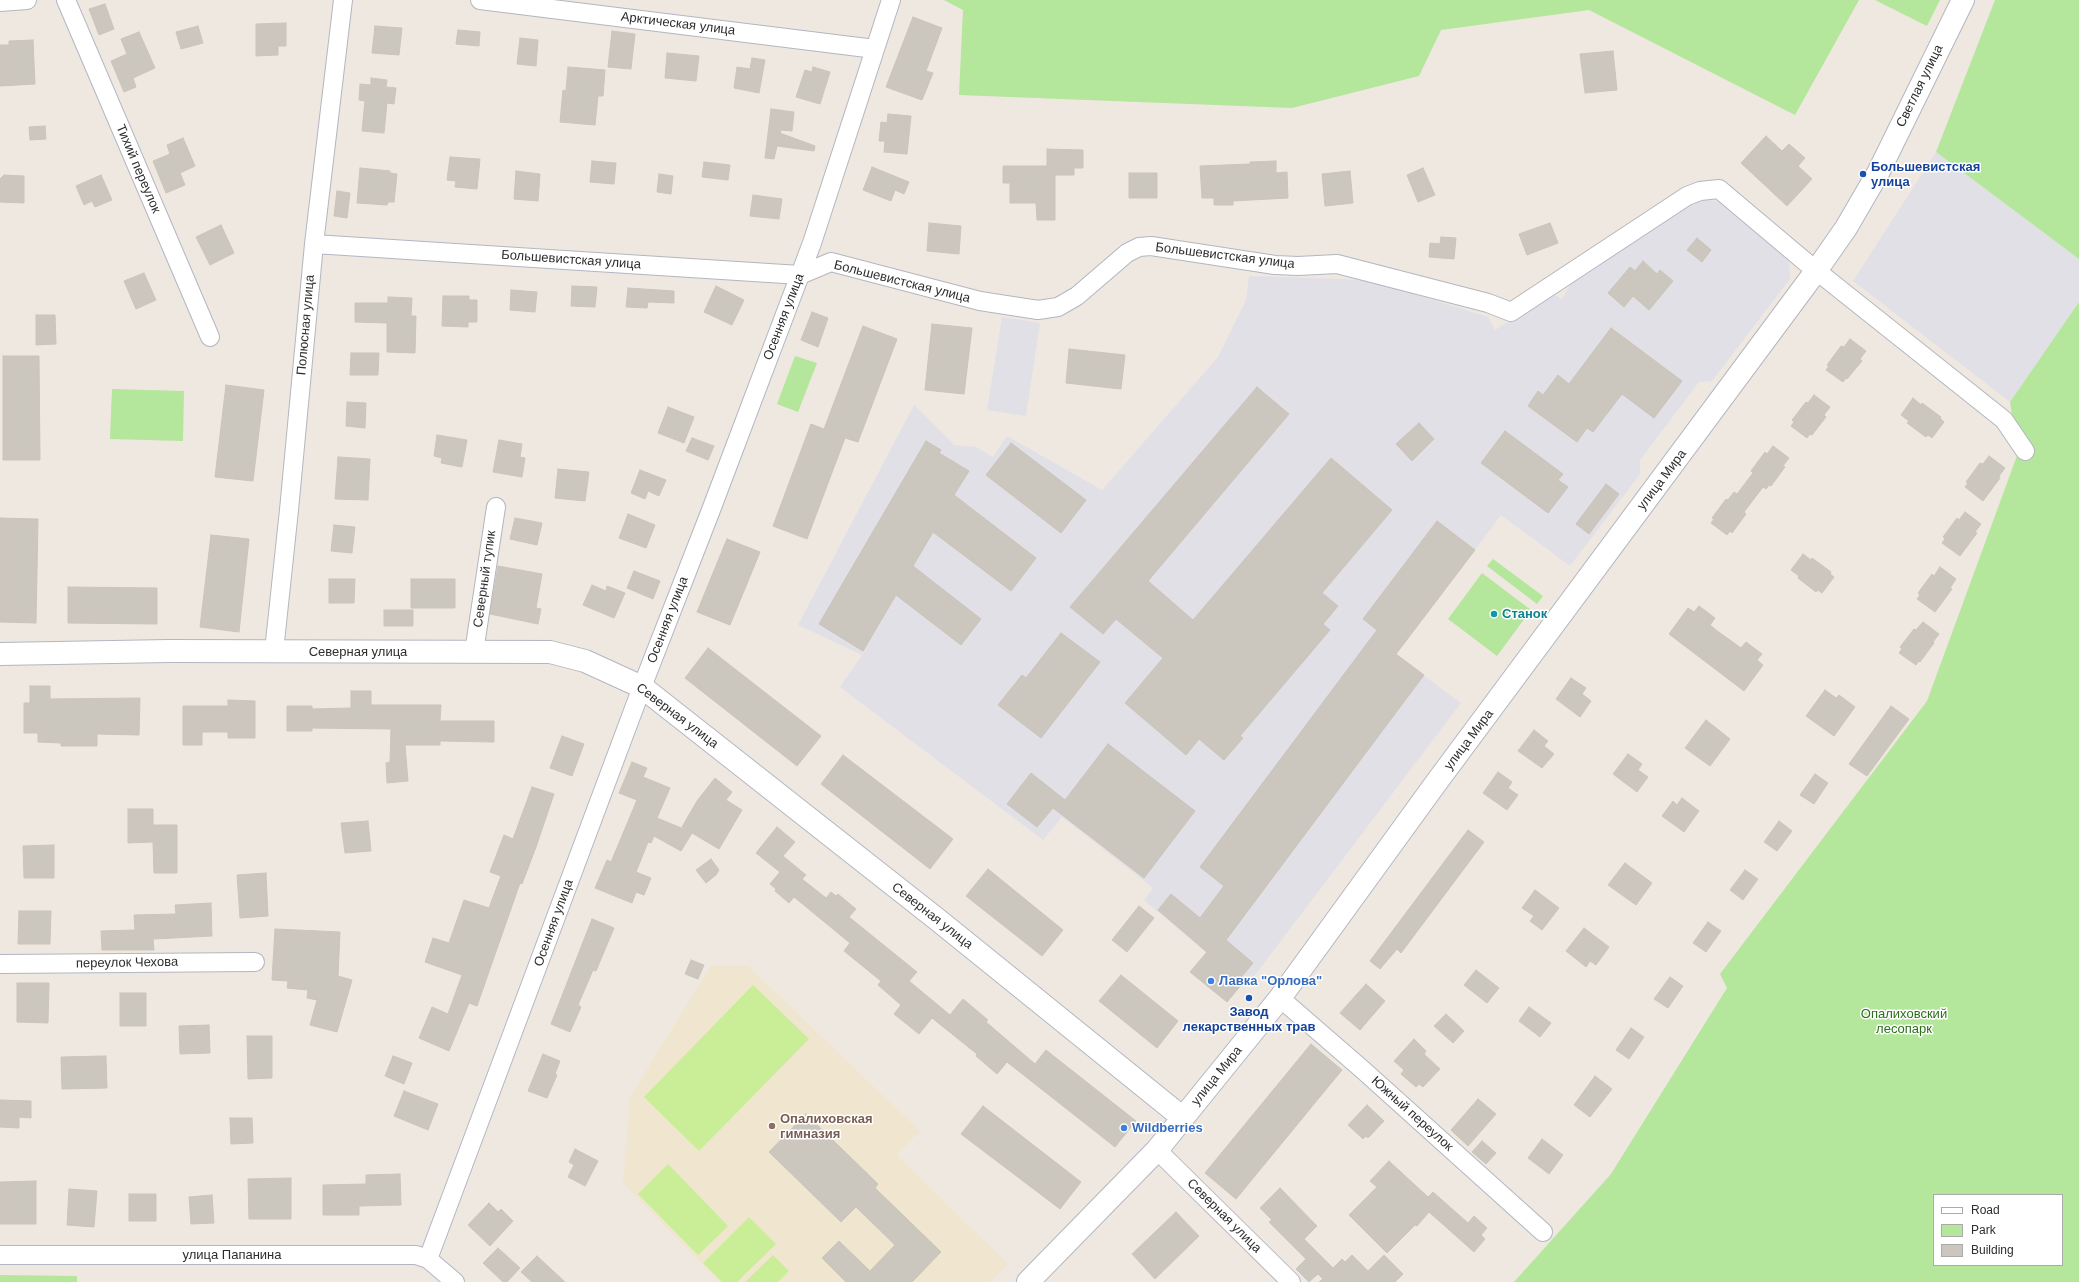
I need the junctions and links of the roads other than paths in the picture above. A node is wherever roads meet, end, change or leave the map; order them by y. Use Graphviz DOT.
graph roads {
  1 [pos="27,0"];
  2 [pos="66,0"];
  3 [pos="343,0"];
  4 [pos="480,0"];
  5 [pos="891,0"];
  6 [pos="1963,0"];
  7 [pos="0,2"];
  8 [pos="876,49"];
  9 [pos="1878,173"];
  10 [pos="314,244"];
  11 [pos="1816,271"];
  12 [pos="800,275"];
  13 [pos="210,338"];
  14 [pos="2025,451"];
  15 [pos="496,507"];
  16 [pos="274,652"];
  17 [pos="474,652"];
  18 [pos="0,654"];
  19 [pos="642,687"];
  20 [pos="254,962"];
  21 [pos="0,964"];
  22 [pos="1280,998"];
  23 [pos="1183,1118"];
  24 [pos="1156,1150"];
  25 [pos="1543,1232"];
  26 [pos="0,1255"];
  27 [pos="428,1259"];
  28 [pos="456,1282"];
  29 [pos="1028,1282"];
  30 [pos="1291,1282"];
  1 -- 7 [label="street"];
  2 -- 13 [label="street, Тихий переулок"];
  3 -- 10 [label="street, Полюсная улица"];
  4 -- 8 [label="street, Арктическая улица"];
  5 -- 8 [label="street, Осенняя улица"];
  6 -- 9 [label="street, Светлая улица"];
  8 -- 12 [label="street, Осенняя улица"];
  9 -- 11 [label="street, улица Мира"];
  10 -- 12 [label="street, Большевистская улица"];
  10 -- 16 [label="street, Полюсная улица"];
  11 -- 12 [label="street, Большевистская улица"];
  11 -- 14 [label="street, Большевистская улица"];
  11 -- 22 [label="street, улица Мира"];
  12 -- 19 [label="street, Осенняя улица"];
  15 -- 17 [label="street, Северный тупик"];
  16 -- 17 [label="street, Северная улица"];
  16 -- 18 [label="street, Северная улица"];
  17 -- 19 [label="street, Северная улица"];
  19 -- 23 [label="street, Северная улица"];
  19 -- 27 [label="street, Осенняя улица"];
  20 -- 21 [label="street, переулок Чехова"];
  22 -- 23 [label="street, улица Мира"];
  22 -- 25 [label="street, Южный переулок"];
  23 -- 24 [label="street, улица Мира"];
  24 -- 29 [label="street, улица Мира"];
  24 -- 30 [label="street, Северная улица"];
  26 -- 27 [label="street, улица Папанина"];
  27 -- 28 [label="street, улица Папанина"];
}
